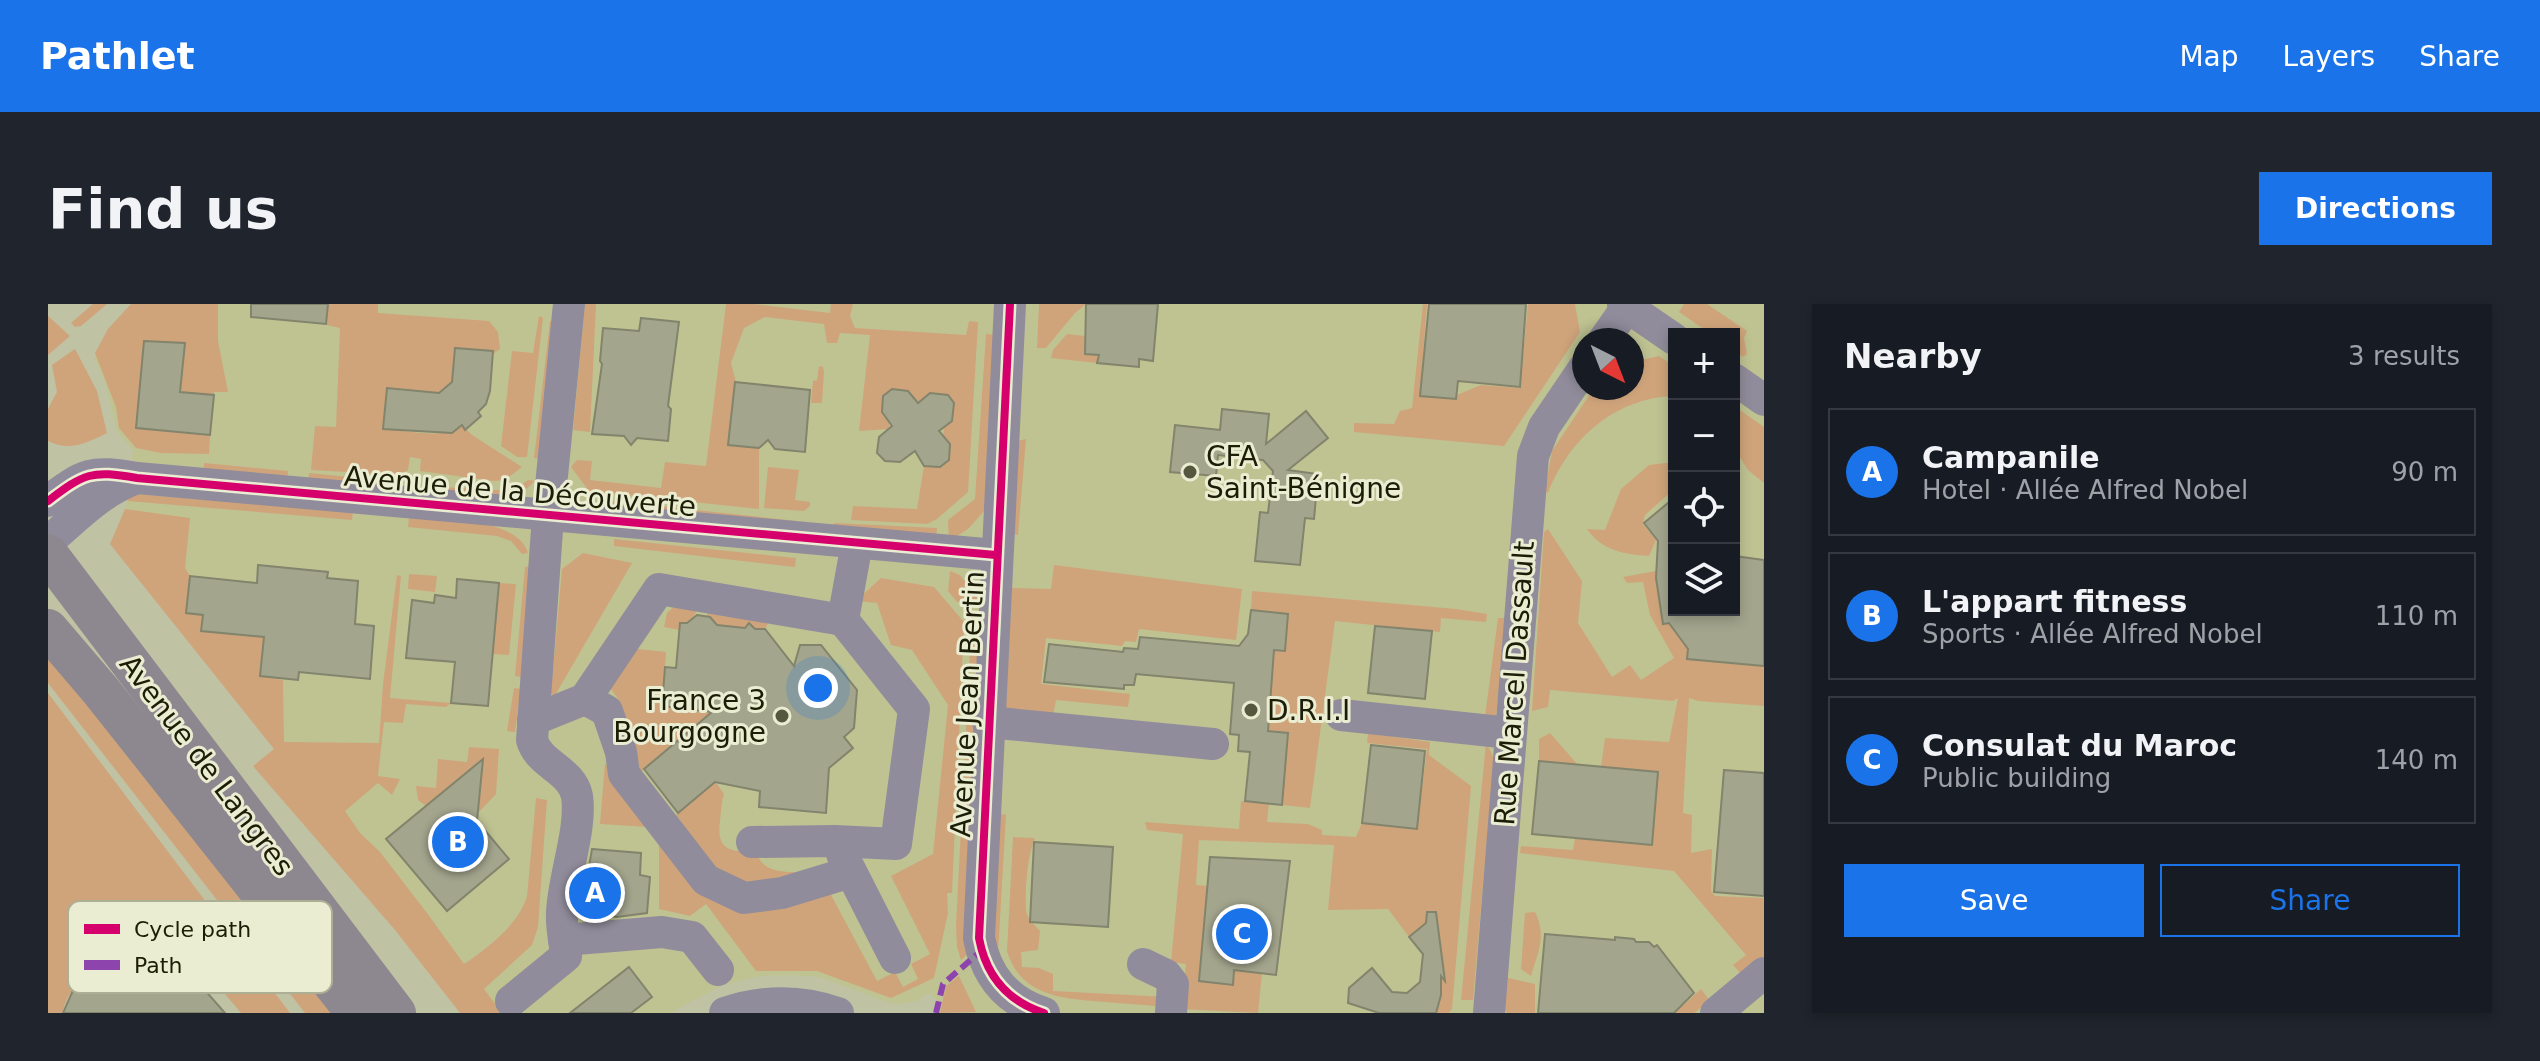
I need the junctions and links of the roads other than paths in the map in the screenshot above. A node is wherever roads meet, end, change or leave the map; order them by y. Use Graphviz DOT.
graph roads {
  1 [pos="569,304"];
  2 [pos="1010,304"];
  3 [pos="1625,305"];
  4 [pos="1611,328"];
  5 [pos="1668,335"];
  6 [pos="1740,383"];
  7 [pos="1572,385"];
  8 [pos="1764,400"];
  9 [pos="137,478"];
  10 [pos="48,501"];
  11 [pos="548,516"];
  12 [pos="48,542"];
  13 [pos="857,543"];
  14 [pos="48,554"];
  15 [pos="996,555"];
  16 [pos="843,620"];
  17 [pos="48,629"];
  18 [pos="585,699"];
  19 [pos="1341,715"];
  20 [pos="533,720"];
  21 [pos="988,722"];
  22 [pos="1510,733"];
  23 [pos="1213,744"];
  24 [pos="835,841"];
  25 [pos="752,842"];
  26 [pos="851,872"];
  27 [pos="267,901"];
  28 [pos="311,901"];
  29 [pos="332,929"];
  30 [pos="564,940"];
  31 [pos="895,958"];
  32 [pos="1143,964"];
  33 [pos="718,970"];
  34 [pos="1764,973"];
  35 [pos="332,983"];
  36 [pos="511,1001"];
  37 [pos="1006,1006"];
  38 [pos="356,1013"];
  39 [pos="396,1013"];
  40 [pos="725,1013"];
  41 [pos="838,1013"];
  42 [pos="1044,1013"];
  43 [pos="1171,1013"];
  44 [pos="1489,1013"];
  45 [pos="1716,1013"];
  1 -- 11 [label="street"];
  2 -- 15 [label="street, Avenue Jean Bertin"];
  3 -- 4 [label="street"];
  3 -- 5 [label="street"];
  6 -- 8 [label="street"];
  7 -- 22 [label="street, Rue Marcel Dassault"];
  9 -- 10 [label="street, Avenue de la Découverte"];
  9 -- 11 [label="street, Avenue de la Découverte"];
  9 -- 12 [label="street"];
  11 -- 13 [label="street, Avenue de la Découverte"];
  11 -- 20 [label="street"];
  13 -- 15 [label="street, Avenue de la Découverte"];
  13 -- 16 [label="street"];
  14 -- 28 [label="main road, Avenue de Langres"];
  15 -- 21 [label="street, Avenue Jean Bertin"];
  16 -- 18 [label="street"];
  16 -- 24 [label="street"];
  17 -- 27 [label="main road, Avenue de Langres"];
  18 -- 20 [label="street"];
  18 -- 26 [label="street"];
  19 -- 22 [label="street"];
  20 -- 30 [label="street"];
  21 -- 23 [label="street"];
  21 -- 37 [label="street, Avenue Jean Bertin"];
  22 -- 44 [label="street, Rue Marcel Dassault"];
  24 -- 25 [label="street"];
  24 -- 26 [label="street"];
  26 -- 31 [label="street"];
  29 -- 39 [label="main road, Avenue de Langres"];
  30 -- 33 [label="street"];
  30 -- 36 [label="street"];
  32 -- 43 [label="street"];
  34 -- 45 [label="street"];
  35 -- 38 [label="main road, Avenue de Langres"];
  37 -- 42 [label="street"];
  40 -- 41 [label="street"];
}
